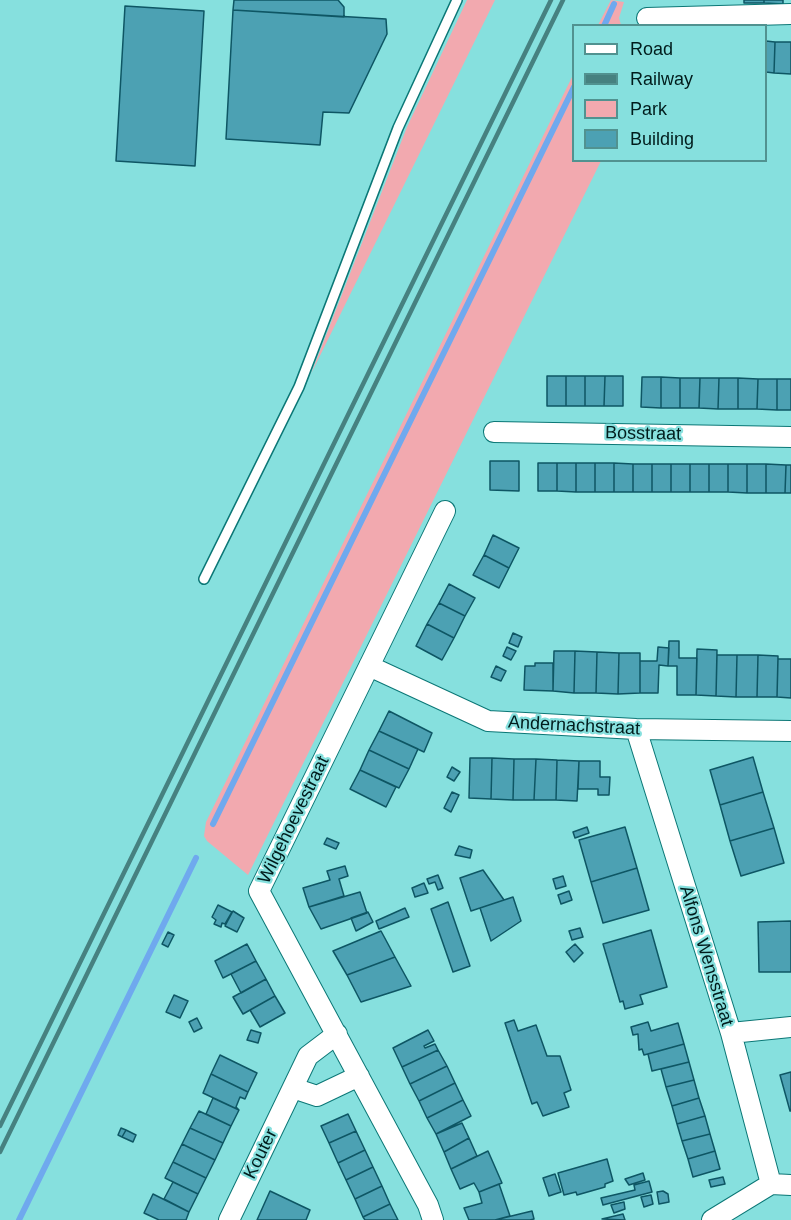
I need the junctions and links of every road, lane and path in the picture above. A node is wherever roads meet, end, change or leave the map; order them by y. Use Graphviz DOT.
graph roads {
  1 [pos="457,0"];
  2 [pos="791,14"];
  3 [pos="647,18"];
  4 [pos="494,432"];
  5 [pos="791,437"];
  6 [pos="445,511"];
  7 [pos="204,579"];
  8 [pos="369,666"];
  9 [pos="636,729"];
  10 [pos="791,731"];
  11 [pos="791,1028"];
  12 [pos="731,1033"];
  13 [pos="337,1034"];
  14 [pos="359,1076"];
  15 [pos="293,1088"];
  16 [pos="771,1184"];
  17 [pos="791,1185"];
  18 [pos="229,1220"];
  19 [pos="433,1220"];
  20 [pos="712,1220"];
  1 -- 7 [label="lane"];
  2 -- 3 [label="street"];
  4 -- 5 [label="street, Bosstraat"];
  6 -- 8 [label="street, Wilgehoevestraat"];
  8 -- 9 [label="street, Andernachstraat"];
  8 -- 13 [label="street, Wilgehoevestraat"];
  9 -- 10 [label="street, Andernachstraat"];
  9 -- 12 [label="street, Alfons Wensstraat"];
  11 -- 12 [label="street"];
  12 -- 16 [label="street, Alfons Wensstraat"];
  13 -- 14 [label="street, Wilgehoevestraat"];
  13 -- 15 [label="street, Kouter"];
  14 -- 15 [label="street"];
  14 -- 19 [label="street, Wilgehoevestraat"];
  15 -- 18 [label="street, Kouter"];
  16 -- 17 [label="street"];
  16 -- 20 [label="street"];
}
